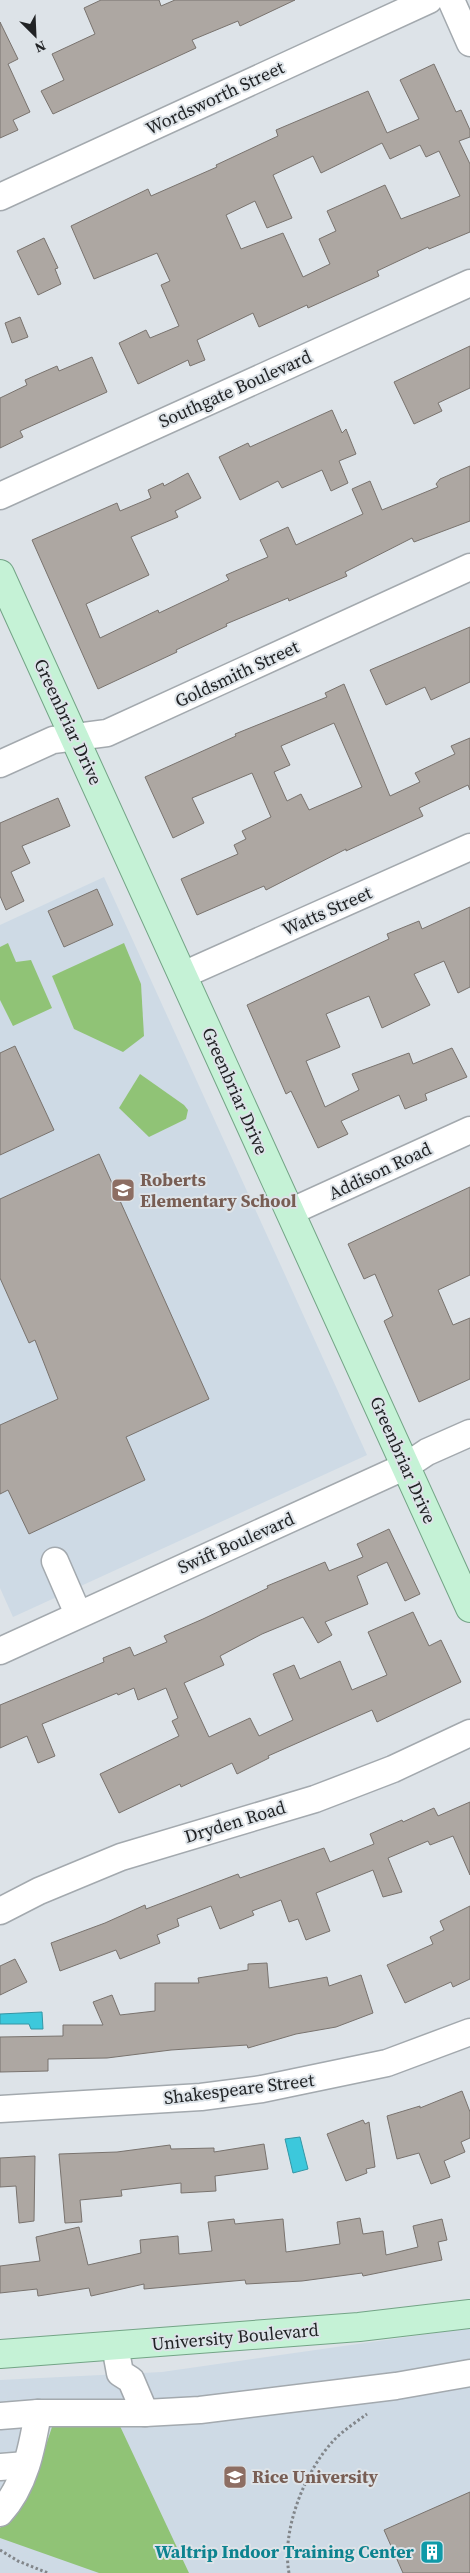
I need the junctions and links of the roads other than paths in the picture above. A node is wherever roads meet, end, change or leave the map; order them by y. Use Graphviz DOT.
graph roads {
  1 [pos="429,0"];
  2 [pos="451,0"];
  3 [pos="470,43"];
  4 [pos="0,197"];
  5 [pos="470,283"];
  6 [pos="0,496"];
  7 [pos="470,568"];
  8 [pos="0,574"];
  9 [pos="76,738"];
  10 [pos="0,764"];
  11 [pos="470,847"];
  12 [pos="183,975"];
  13 [pos="470,1130"];
  14 [pos="290,1212"];
  15 [pos="470,1433"];
  16 [pos="406,1466"];
  17 [pos="54,1561"];
  18 [pos="470,1608"];
  19 [pos="78,1614"];
  20 [pos="0,1650"];
  21 [pos="470,1734"];
  22 [pos="0,1911"];
  23 [pos="470,2032"];
  24 [pos="0,2109"];
  25 [pos="470,2314"];
  26 [pos="115,2346"];
  27 [pos="0,2354"];
  28 [pos="470,2373"];
  29 [pos="38,2413"];
  30 [pos="145,2414"];
  31 [pos="0,2416"];
  32 [pos="26,2465"];
  33 [pos="0,2467"];
  34 [pos="0,2513"];
  1 -- 4 [label="street, Wordsworth Street"];
  2 -- 3 [label="street"];
  5 -- 6 [label="street, Southgate Boulevard"];
  7 -- 9 [label="street, Goldsmith Street"];
  8 -- 9 [label="main road, Greenbriar Drive"];
  9 -- 10 [label="street, Goldsmith Street"];
  9 -- 12 [label="main road, Greenbriar Drive"];
  11 -- 12 [label="street, Watts Street"];
  12 -- 14 [label="main road, Greenbriar Drive"];
  13 -- 14 [label="street, Addison Road"];
  14 -- 16 [label="main road, Greenbriar Drive"];
  15 -- 16 [label="street, Swift Boulevard"];
  16 -- 18 [label="main road, Greenbriar Drive"];
  16 -- 19 [label="street, Swift Boulevard"];
  17 -- 19 [label="street"];
  19 -- 20 [label="street, Swift Boulevard"];
  21 -- 22 [label="street, Dryden Road"];
  23 -- 24 [label="street, Shakespeare Street"];
  25 -- 26 [label="main road, University Boulevard"];
  26 -- 27 [label="main road, University Boulevard"];
  26 -- 30 [label="street"];
  28 -- 30 [label="street"];
  29 -- 30 [label="street"];
  29 -- 31 [label="street"];
  29 -- 32 [label="street"];
  32 -- 33 [label="street"];
  32 -- 34 [label="street"];
}
